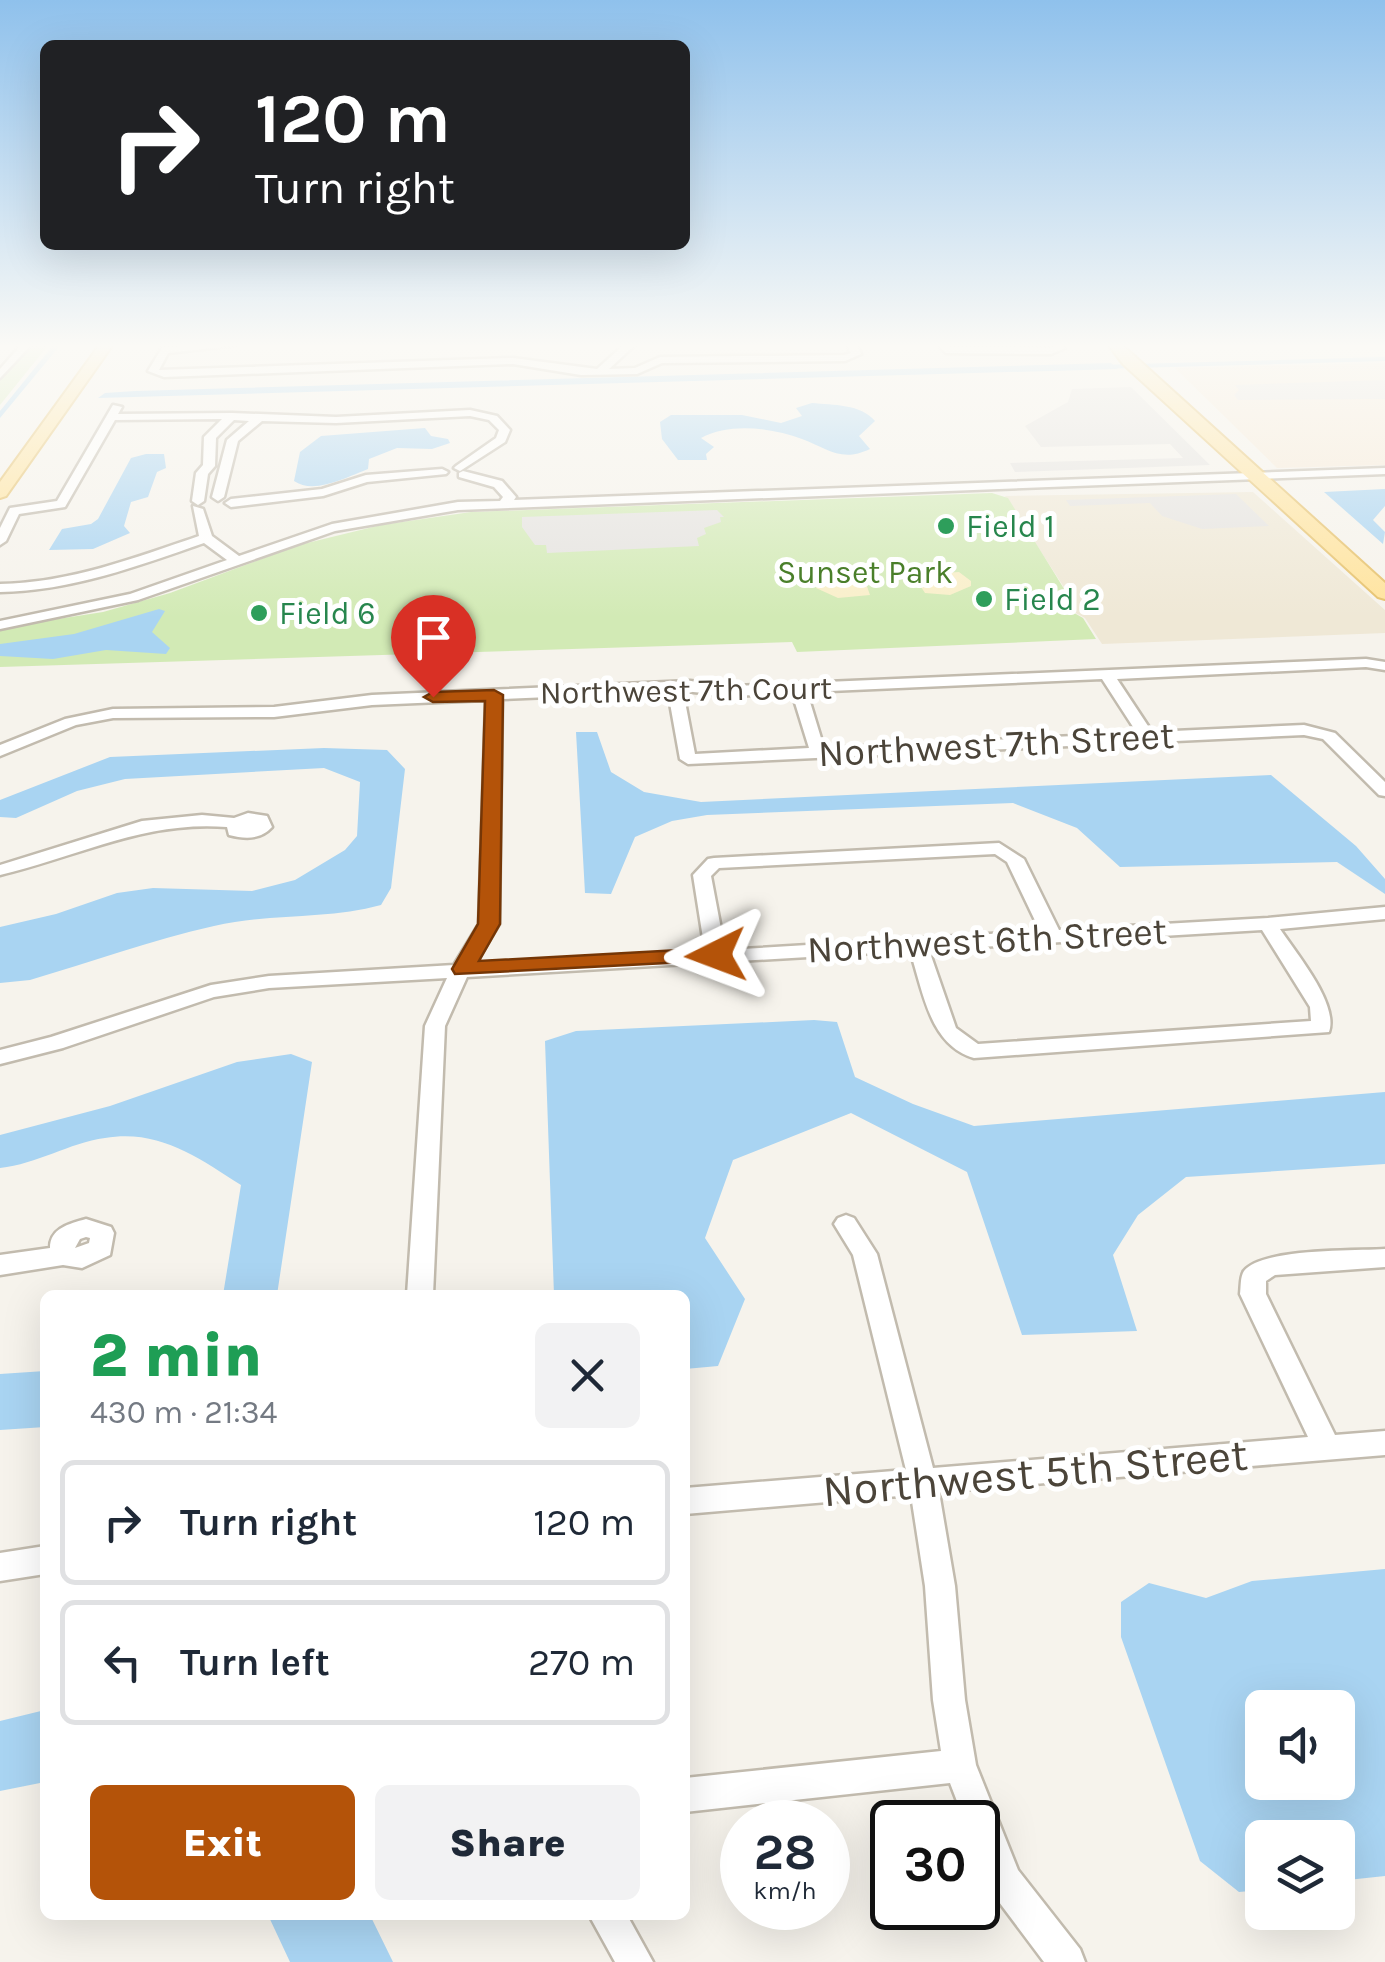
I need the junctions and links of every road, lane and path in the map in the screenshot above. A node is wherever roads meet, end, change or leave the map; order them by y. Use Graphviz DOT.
graph roads {
  1 [pos="29,435"];
  2 [pos="42,435"];
  3 [pos="101,435"];
  4 [pos="213,435"];
  5 [pos="239,435"];
  6 [pos="504,435"];
  7 [pos="1217,435"];
  8 [pos="462,471"];
  9 [pos="0,473"];
  10 [pos="1385,474"];
  11 [pos="1267,478"];
  12 [pos="0,493"];
  13 [pos="224,500"];
  14 [pos="505,502"];
  15 [pos="198,505"];
  16 [pos="206,538"];
  17 [pos="0,542"];
  18 [pos="236,560"];
  19 [pos="1385,576"];
  20 [pos="0,588"];
  21 [pos="1385,593"];
  22 [pos="0,622"];
  23 [pos="1382,665"];
  24 [pos="1107,675"];
  25 [pos="675,687"];
  26 [pos="798,688"];
  27 [pos="494,695"];
  28 [pos="1147,737"];
  29 [pos="0,752"];
  30 [pos="818,753"];
  31 [pos="1385,790"];
  32 [pos="236,823"];
  33 [pos="0,870"];
  34 [pos="1385,914"];
  35 [pos="1268,924"];
  36 [pos="1052,936"];
  37 [pos="918,944"];
  38 [pos="716,955"];
  39 [pos="463,969"];
  40 [pos="0,1057"];
  41 [pos="846,1224"];
  42 [pos="63,1256"];
  43 [pos="1385,1258"];
  44 [pos="0,1265"];
  45 [pos="420,1290"];
  46 [pos="1385,1442"];
  47 [pos="1326,1448"];
  48 [pos="923,1482"];
  49 [pos="690,1501"];
  50 [pos="40,1561"];
  51 [pos="0,1567"];
  52 [pos="960,1764"];
  53 [pos="690,1794"];
  54 [pos="610,1920"];
  55 [pos="635,1962"];
  56 [pos="1067,1962"];
  1 -- 9 [label="main road"];
  2 -- 12 [label="main road"];
  3 -- 17 [label="street"];
  4 -- 15 [label="street"];
  5 -- 13 [label="street"];
  6 -- 8 [label="street"];
  7 -- 11 [label="main road"];
  8 -- 13 [label="street"];
  8 -- 14 [label="street"];
  10 -- 11 [label="street"];
  11 -- 14 [label="street"];
  11 -- 19 [label="main road"];
  11 -- 21 [label="main road"];
  13 -- 15 [label="street"];
  14 -- 18 [label="street"];
  15 -- 16 [label="street"];
  16 -- 18 [label="street"];
  16 -- 20 [label="street"];
  18 -- 22 [label="street"];
  23 -- 24 [label="street, Northwest 7th Court"];
  24 -- 26 [label="street, Northwest 7th Court"];
  24 -- 28 [label="street"];
  25 -- 26 [label="street, Northwest 7th Court"];
  25 -- 27 [label="street, Northwest 7th Court"];
  25 -- 30 [label="street, Northwest 7th Street"];
  26 -- 30 [label="street"];
  27 -- 29 [label="street, Northwest 7th Court"];
  27 -- 39 [label="street"];
  28 -- 30 [label="street, Northwest 7th Street"];
  28 -- 31 [label="street, Northwest 7th Street"];
  32 -- 33 [label="street"];
  34 -- 35 [label="street, Northwest 6th Street"];
  35 -- 36 [label="street, Northwest 6th Street"];
  35 -- 37 [label="street"];
  36 -- 37 [label="street, Northwest 6th Street"];
  36 -- 38 [label="street"];
  37 -- 38 [label="street, Northwest 6th Street"];
  38 -- 39 [label="street, Northwest 6th Street"];
  39 -- 40 [label="street, Northwest 6th Street"];
  39 -- 45 [label="street"];
  41 -- 48 [label="street"];
  42 -- 44 [label="street"];
  43 -- 47 [label="street"];
  46 -- 47 [label="street, Northwest 5th Street"];
  47 -- 48 [label="street, Northwest 5th Street"];
  48 -- 49 [label="street, Northwest 5th Street"];
  48 -- 52 [label="street"];
  50 -- 51 [label="street"];
  52 -- 53 [label="street"];
  52 -- 56 [label="street"];
  54 -- 55 [label="street"];
}
